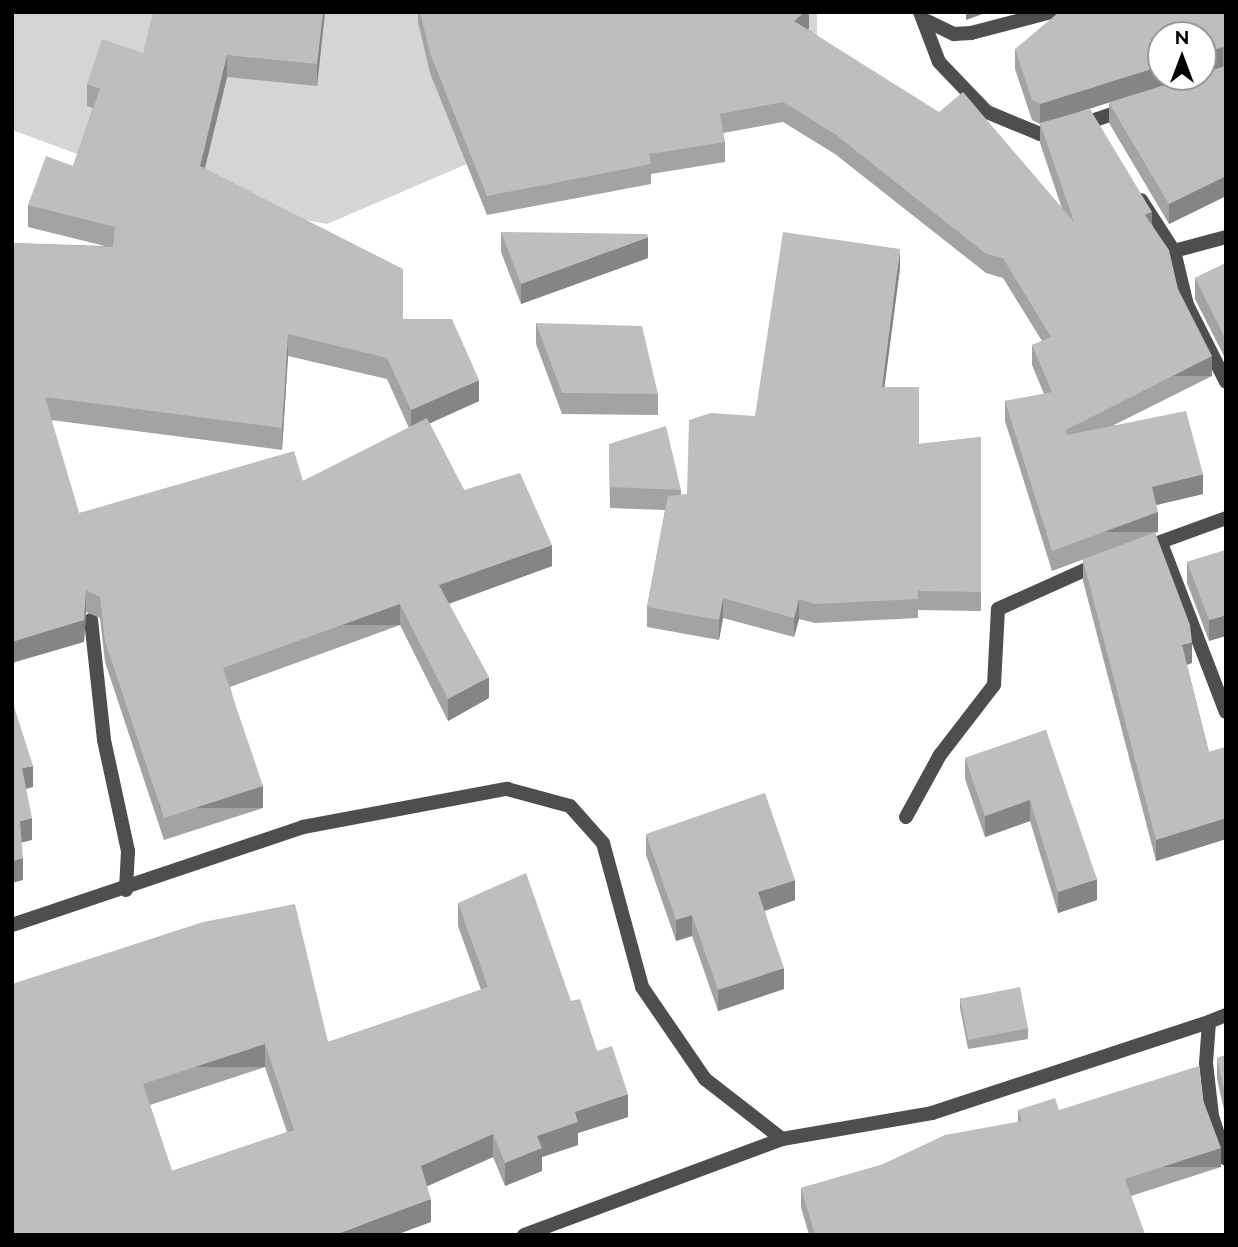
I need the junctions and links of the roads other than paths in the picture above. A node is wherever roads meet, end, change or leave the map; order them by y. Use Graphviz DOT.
graph roads {
  1 [pos="1051,12"];
  2 [pos="923,17"];
  3 [pos="1144,104"];
  4 [pos="1130,181"];
  5 [pos="1226,237"];
  6 [pos="1174,251"];
  7 [pos="1226,382"];
  8 [pos="1224,516"];
  9 [pos="1161,543"];
  10 [pos="91,620"];
  11 [pos="1226,712"];
  12 [pos="906,817"];
  13 [pos="126,890"];
  14 [pos="12,925"];
  15 [pos="1226,1015"];
  16 [pos="1209,1022"];
  17 [pos="782,1139"];
  18 [pos="1226,1159"];
  19 [pos="524,1235"];
  1 -- 2 [label="street"];
  2 -- 3 [label="street"];
  4 -- 6 [label="street"];
  5 -- 6 [label="street"];
  6 -- 7 [label="street"];
  8 -- 9 [label="street"];
  9 -- 11 [label="street"];
  9 -- 12 [label="street"];
  10 -- 13 [label="street"];
  13 -- 14 [label="street"];
  13 -- 17 [label="street"];
  15 -- 16 [label="street"];
  16 -- 17 [label="street"];
  16 -- 18 [label="street"];
  17 -- 19 [label="street"];
}
